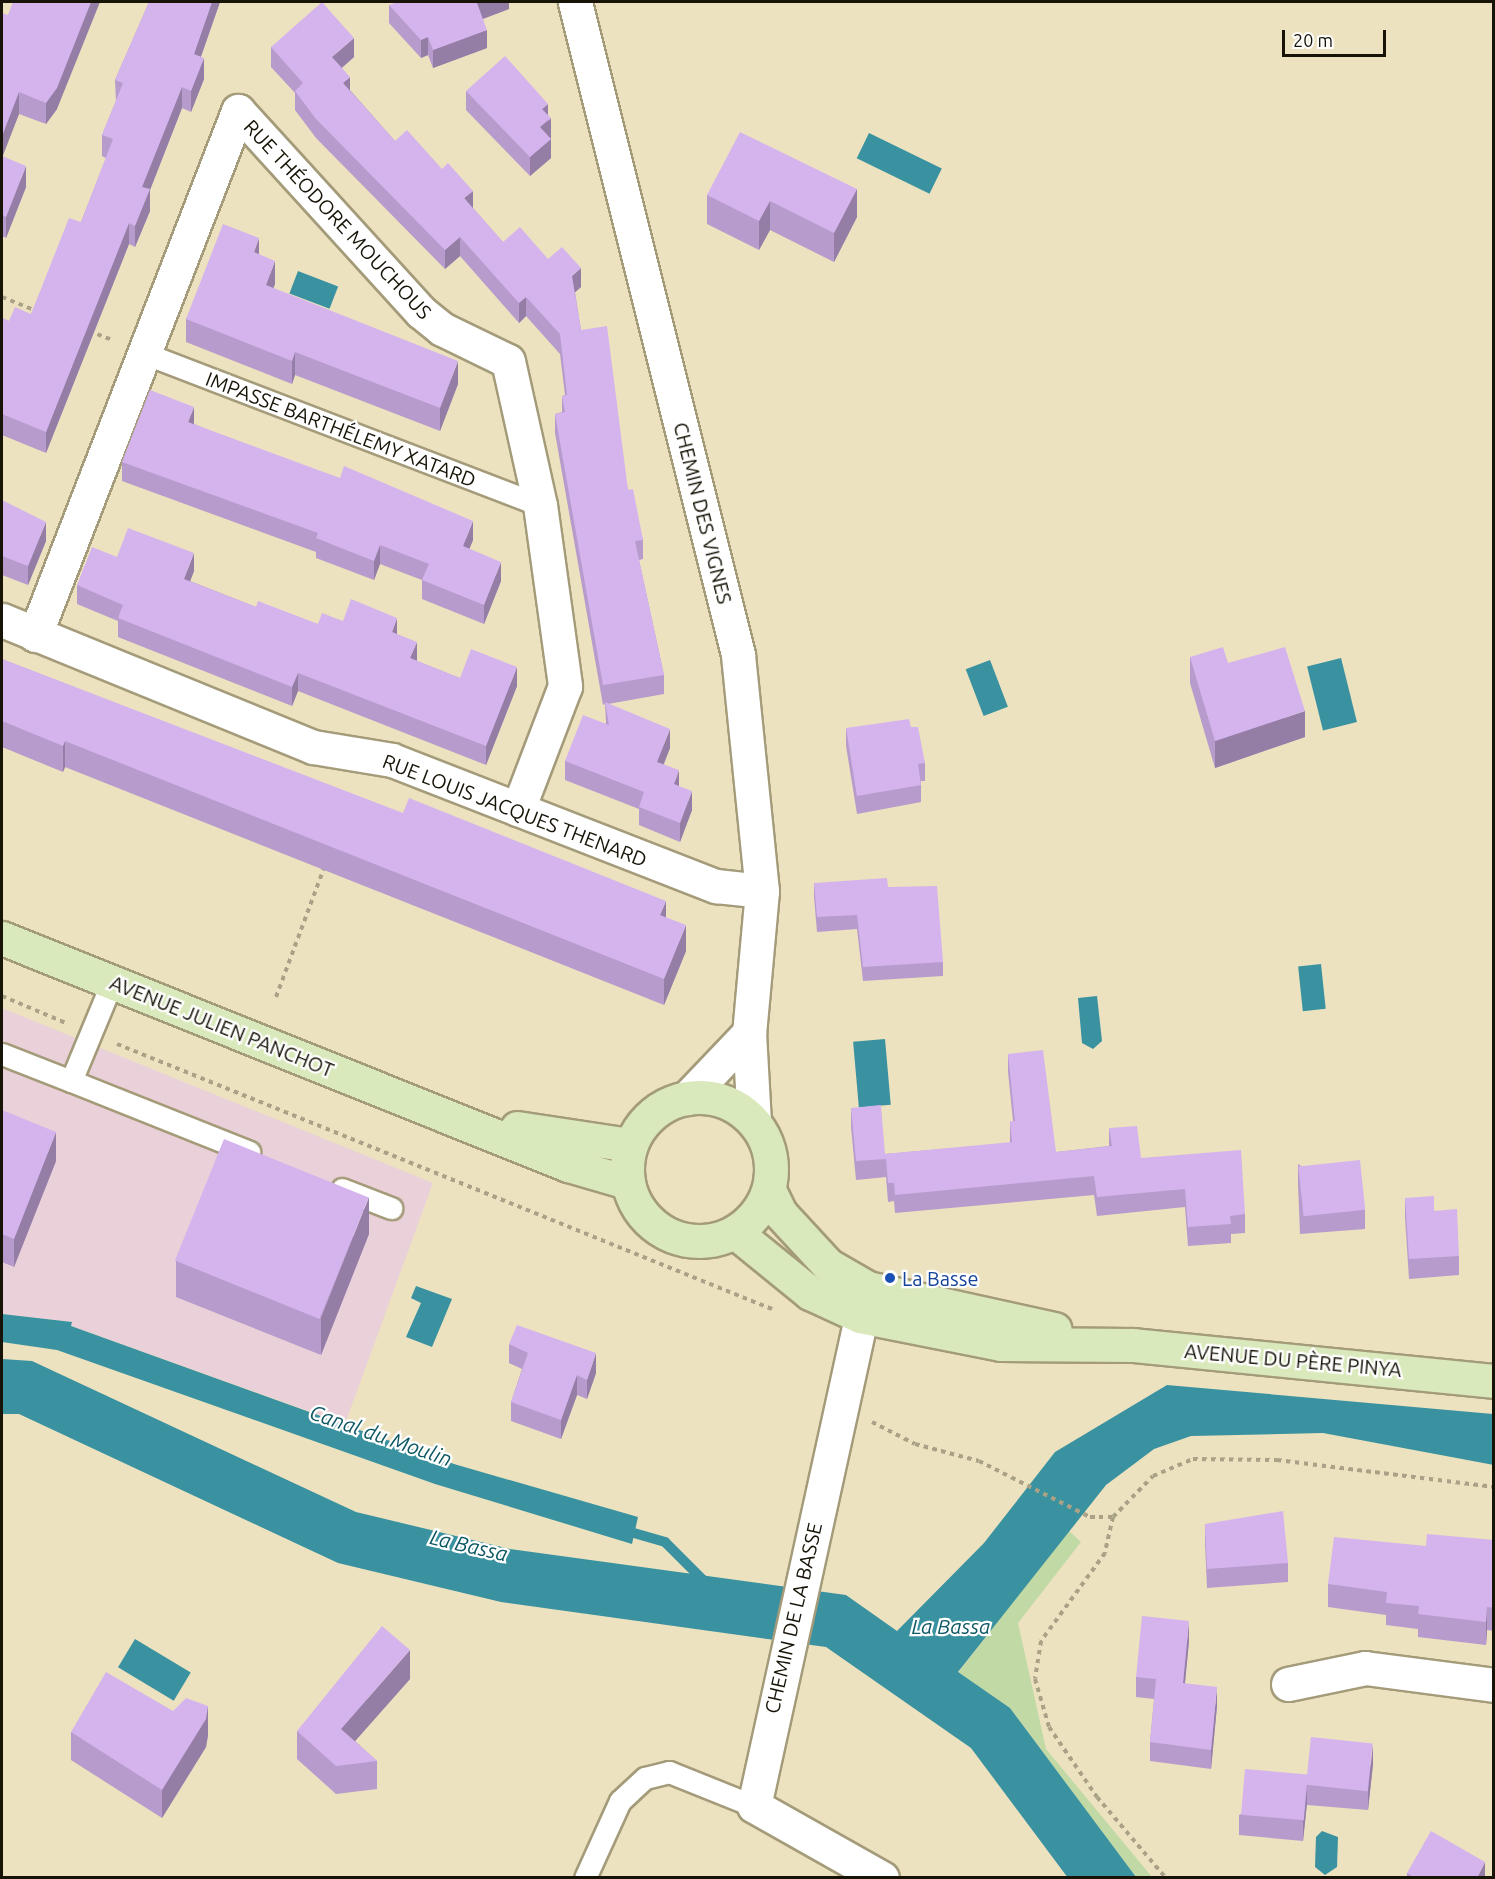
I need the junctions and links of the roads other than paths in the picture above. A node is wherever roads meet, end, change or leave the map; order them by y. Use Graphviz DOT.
graph roads {
  1 [pos="575,2"];
  2 [pos="141,352"];
  3 [pos="540,506"];
  4 [pos="2,620"];
  5 [pos="35,635"];
  6 [pos="518,809"];
  7 [pos="762,891"];
  8 [pos="2,938"];
  9 [pos="112,982"];
  10 [pos="749,1033"];
  11 [pos="2,1054"];
  12 [pos="71,1081"];
  13 [pos="687,1098"];
  14 [pos="442,1113"];
  15 [pos="754,1122"];
  16 [pos="630,1145"];
  17 [pos="270,1160"];
  18 [pos="325,1182"];
  19 [pos="627,1182"];
  20 [pos="769,1190"];
  21 [pos="391,1208"];
  22 [pos="735,1232"];
  23 [pos="864,1302"];
  24 [pos="1494,1372"];
  25 [pos="1454,1374"];
  26 [pos="1494,1381"];
  27 [pos="1288,1684"];
  28 [pos="1494,1685"];
  29 [pos="754,1806"];
  30 [pos="585,1878"];
  31 [pos="882,1878"];
  1 -- 7 [label="street, CHEMIN DES VIGNES"];
  2 -- 3 [label="lane, IMPASSE BARTHÉLEMY XATARD"];
  2 -- 3 [label="street, RUE THÉODORE MOUCHOUS"];
  2 -- 5 [label="street"];
  3 -- 6 [label="street, RUE THÉODORE MOUCHOUS"];
  4 -- 5 [label="street, RUE LOUIS JACQUES THENARD"];
  5 -- 6 [label="street, RUE LOUIS JACQUES THENARD"];
  6 -- 7 [label="street, RUE LOUIS JACQUES THENARD"];
  7 -- 10 [label="street, CHEMIN DES VIGNES"];
  8 -- 9 [label="main road, AVENUE JULIEN PANCHOT"];
  9 -- 12 [label="lane"];
  9 -- 14 [label="main road, AVENUE JULIEN PANCHOT"];
  10 -- 13 [label="street"];
  10 -- 15 [label="street, CHEMIN DES VIGNES"];
  11 -- 12 [label="lane"];
  12 -- 17 [label="lane"];
  13 -- 15 [label="main road"];
  13 -- 16 [label="main road"];
  14 -- 16 [label="main road, AVENUE JULIEN PANCHOT"];
  14 -- 19 [label="main road, AVENUE JULIEN PANCHOT"];
  15 -- 20 [label="main road"];
  16 -- 19 [label="main road"];
  18 -- 21 [label="lane"];
  19 -- 22 [label="main road"];
  20 -- 22 [label="main road"];
  20 -- 23 [label="main road, AVENUE DU PÈRE PINYA"];
  22 -- 23 [label="main road, AVENUE DU PÈRE PINYA"];
  23 -- 25 [label="main road, AVENUE DU PÈRE PINYA"];
  23 -- 29 [label="street, CHEMIN DE LA BASSE"];
  24 -- 25 [label="main road, AVENUE DU PÈRE PINYA"];
  25 -- 26 [label="main road, AVENUE DU PÈRE PINYA"];
  27 -- 28 [label="street"];
  29 -- 30 [label="lane"];
  29 -- 31 [label="street"];
}
